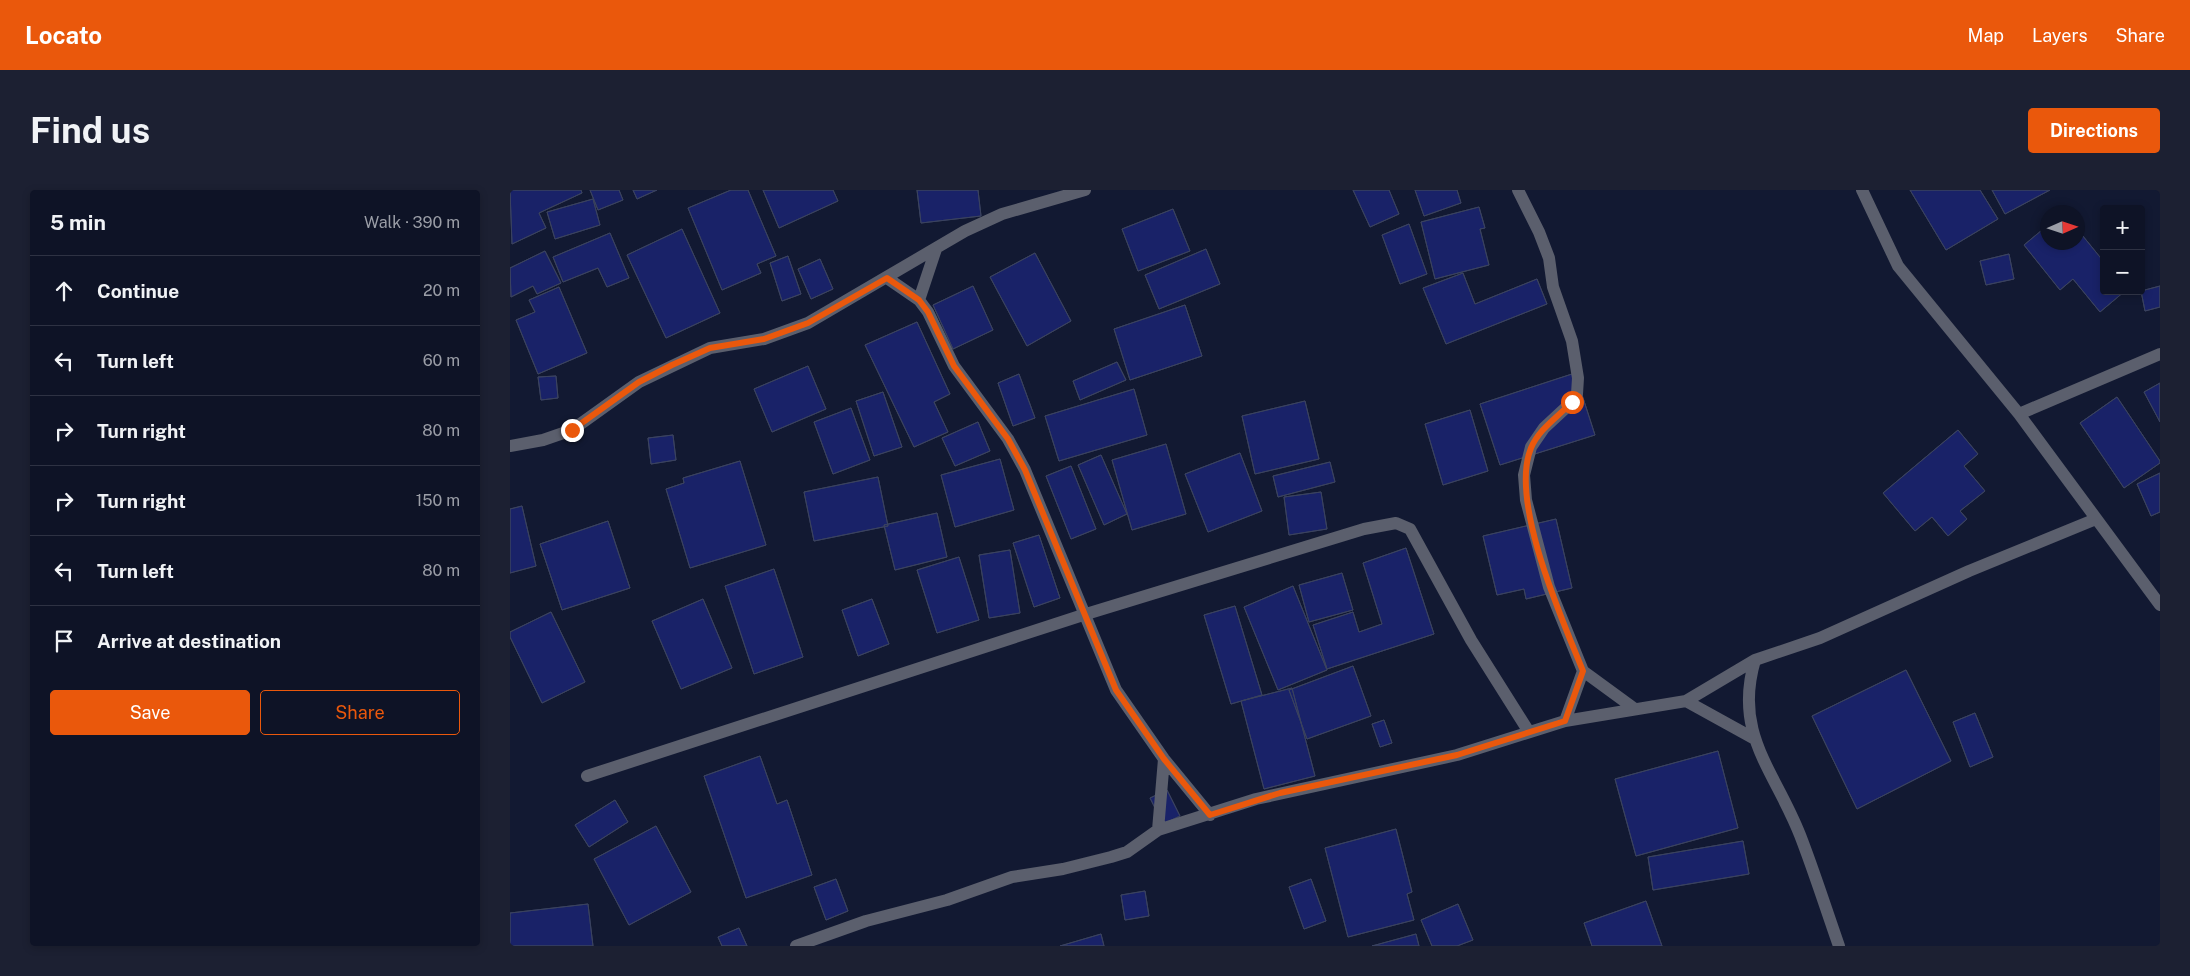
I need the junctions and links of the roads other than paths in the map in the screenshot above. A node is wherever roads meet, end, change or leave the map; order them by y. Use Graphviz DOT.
graph roads {
  1 [pos="1085,190"];
  2 [pos="1518,190"];
  3 [pos="1862,190"];
  4 [pos="936,249"];
  5 [pos="887,278"];
  6 [pos="919,300"];
  7 [pos="2160,354"];
  8 [pos="2019,414"];
  9 [pos="510,446"];
  10 [pos="2096,519"];
  11 [pos="2160,606"];
  12 [pos="1083,615"];
  13 [pos="1755,660"];
  14 [pos="1583,671"];
  15 [pos="1686,701"];
  16 [pos="1635,709"];
  17 [pos="1565,721"];
  18 [pos="1529,732"];
  19 [pos="1753,738"];
  20 [pos="1164,759"];
  21 [pos="587,776"];
  22 [pos="1210,815"];
  23 [pos="1158,830"];
  24 [pos="796,946"];
  25 [pos="1838,946"];
  1 -- 4 [label="street"];
  2 -- 14 [label="street"];
  3 -- 8 [label="street"];
  4 -- 5 [label="street"];
  4 -- 6 [label="street"];
  5 -- 6 [label="street"];
  5 -- 9 [label="street"];
  6 -- 12 [label="street"];
  7 -- 8 [label="street"];
  8 -- 10 [label="street"];
  10 -- 11 [label="street"];
  10 -- 13 [label="street"];
  12 -- 18 [label="street"];
  12 -- 20 [label="street"];
  12 -- 21 [label="street"];
  13 -- 15 [label="street"];
  13 -- 19 [label="street"];
  14 -- 16 [label="street"];
  14 -- 17 [label="street"];
  15 -- 16 [label="street"];
  15 -- 19 [label="street"];
  16 -- 17 [label="street"];
  17 -- 18 [label="street"];
  18 -- 22 [label="street"];
  19 -- 25 [label="street"];
  20 -- 22 [label="street"];
  20 -- 23 [label="street"];
  22 -- 23 [label="street"];
  23 -- 24 [label="street"];
}
